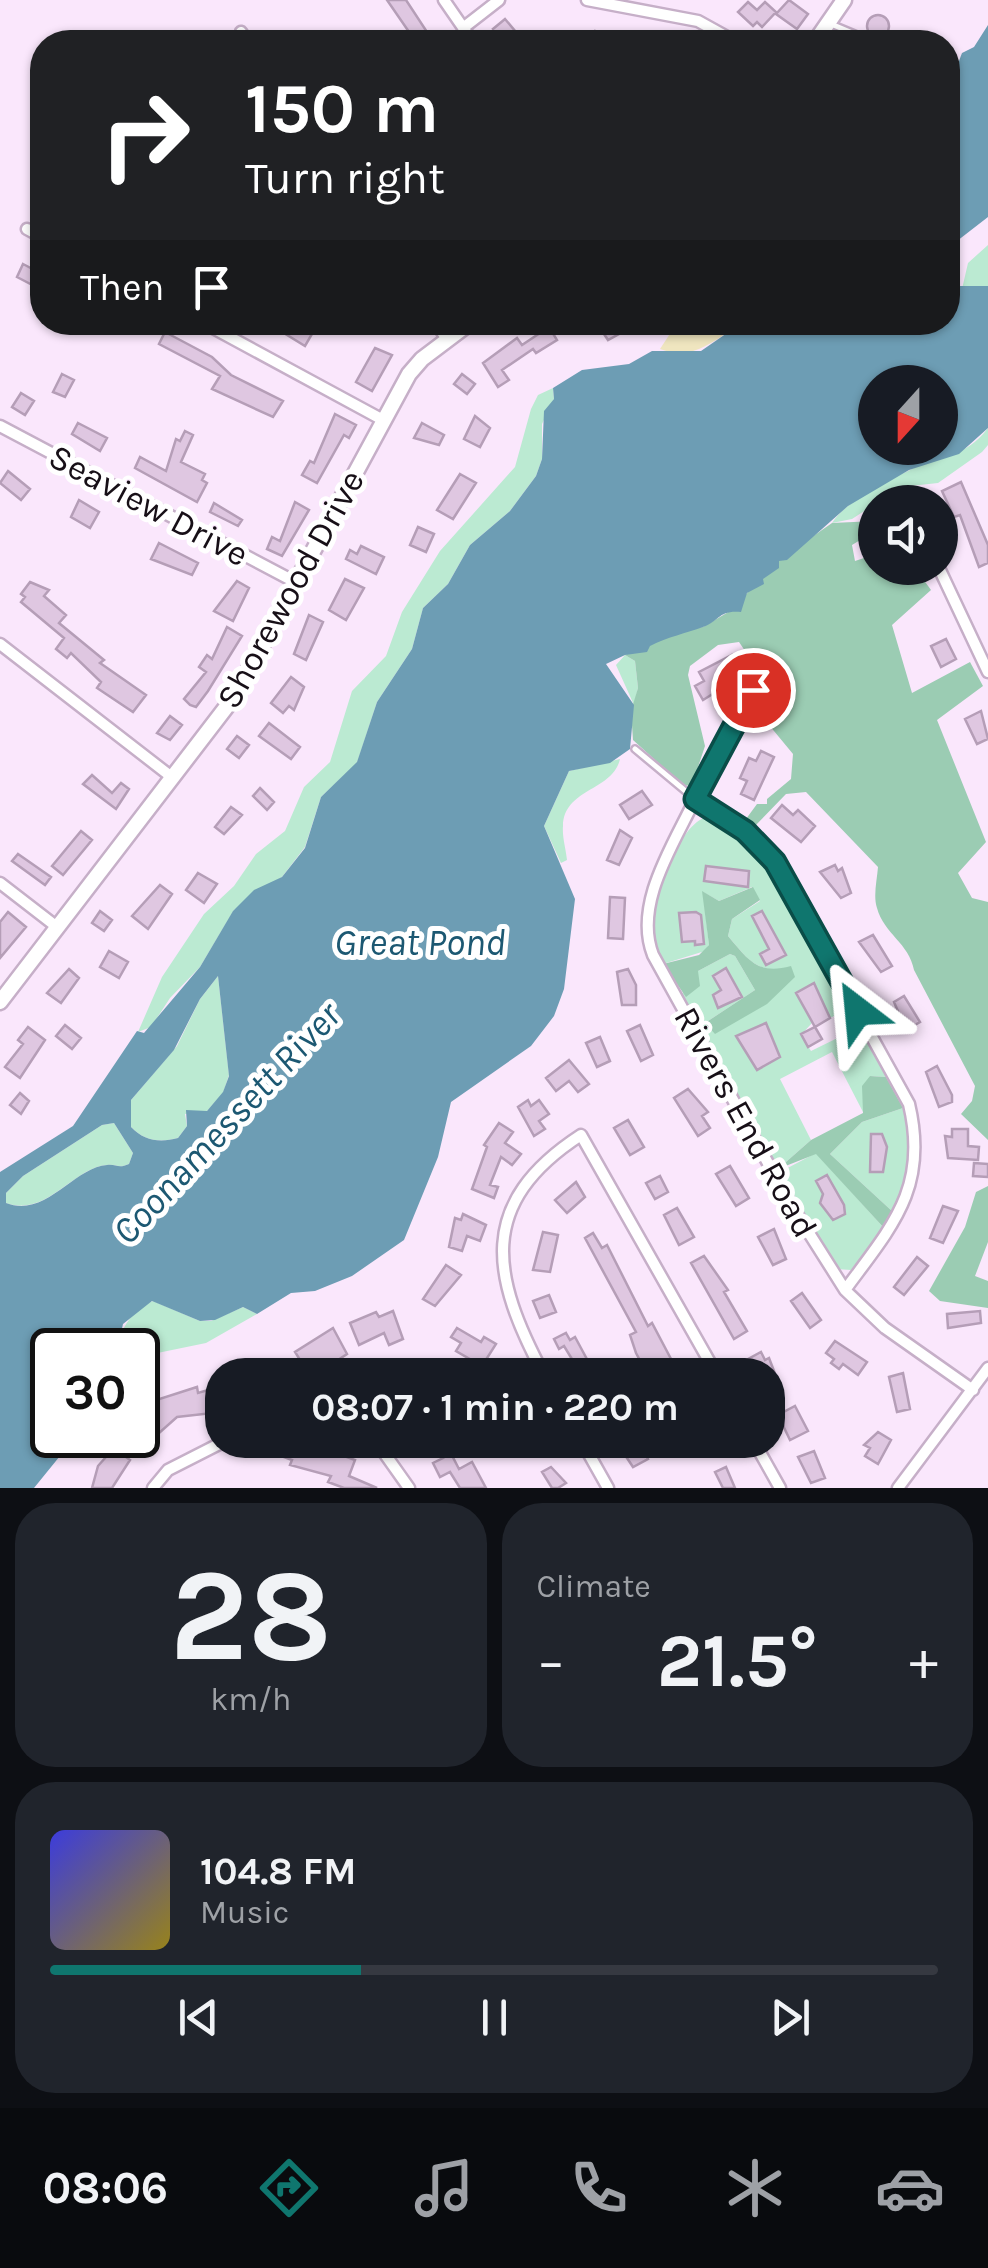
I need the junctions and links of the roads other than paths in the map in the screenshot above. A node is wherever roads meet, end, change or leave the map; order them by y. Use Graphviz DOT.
graph roads {
  1 [pos="444,0"];
  2 [pos="499,0"];
  3 [pos="587,0"];
  4 [pos="844,0"];
  5 [pos="829,22"];
  6 [pos="463,28"];
  7 [pos="714,30"];
  8 [pos="823,30"];
  9 [pos="847,30"];
  10 [pos="27,229"];
  11 [pos="30,231"];
  12 [pos="226,335"];
  13 [pos="443,335"];
  14 [pos="453,335"];
  15 [pos="446,340"];
  16 [pos="383,420"];
  17 [pos="0,426"];
  18 [pos="299,584"];
  19 [pos="948,585"];
  20 [pos="0,644"];
  21 [pos="988,672"];
  22 [pos="753,690"];
  23 [pos="635,749"];
  24 [pos="173,778"];
  25 [pos="695,799"];
  26 [pos="0,883"];
  27 [pos="57,928"];
  28 [pos="0,1002"];
  29 [pos="845,1290"];
  30 [pos="535,1358"];
  31 [pos="707,1358"];
  32 [pos="988,1368"];
  33 [pos="973,1390"];
  34 [pos="205,1451"];
  35 [pos="388,1458"];
  36 [pos="592,1458"];
  37 [pos="763,1458"];
  38 [pos="153,1488"];
  39 [pos="410,1488"];
  40 [pos="608,1488"];
  41 [pos="780,1488"];
  42 [pos="898,1488"];
  1 -- 6 [label="street"];
  2 -- 6 [label="street"];
  3 -- 7 [label="street"];
  4 -- 5 [label="street"];
  5 -- 8 [label="street"];
  5 -- 9 [label="lane"];
  10 -- 11 [label="street"];
  12 -- 16 [label="street"];
  13 -- 15 [label="street"];
  14 -- 15 [label="street, Shorewood Drive"];
  15 -- 16 [label="street, Shorewood Drive"];
  16 -- 18 [label="street, Shorewood Drive"];
  17 -- 18 [label="street, Seaview Drive"];
  18 -- 24 [label="street, Shorewood Drive"];
  19 -- 21 [label="street"];
  20 -- 24 [label="street"];
  22 -- 25 [label="lane"];
  23 -- 25 [label="lane"];
  24 -- 27 [label="street, Shorewood Drive"];
  25 -- 29 [label="street, Rivers End Road"];
  25 -- 29 [label="street"];
  26 -- 27 [label="street"];
  27 -- 28 [label="street, Shorewood Drive"];
  29 -- 33 [label="street, Rivers End Road"];
  30 -- 31 [label="street"];
  32 -- 33 [label="street"];
  33 -- 42 [label="street"];
  34 -- 38 [label="street"];
  35 -- 39 [label="street"];
  36 -- 40 [label="street"];
  37 -- 41 [label="street"];
}
